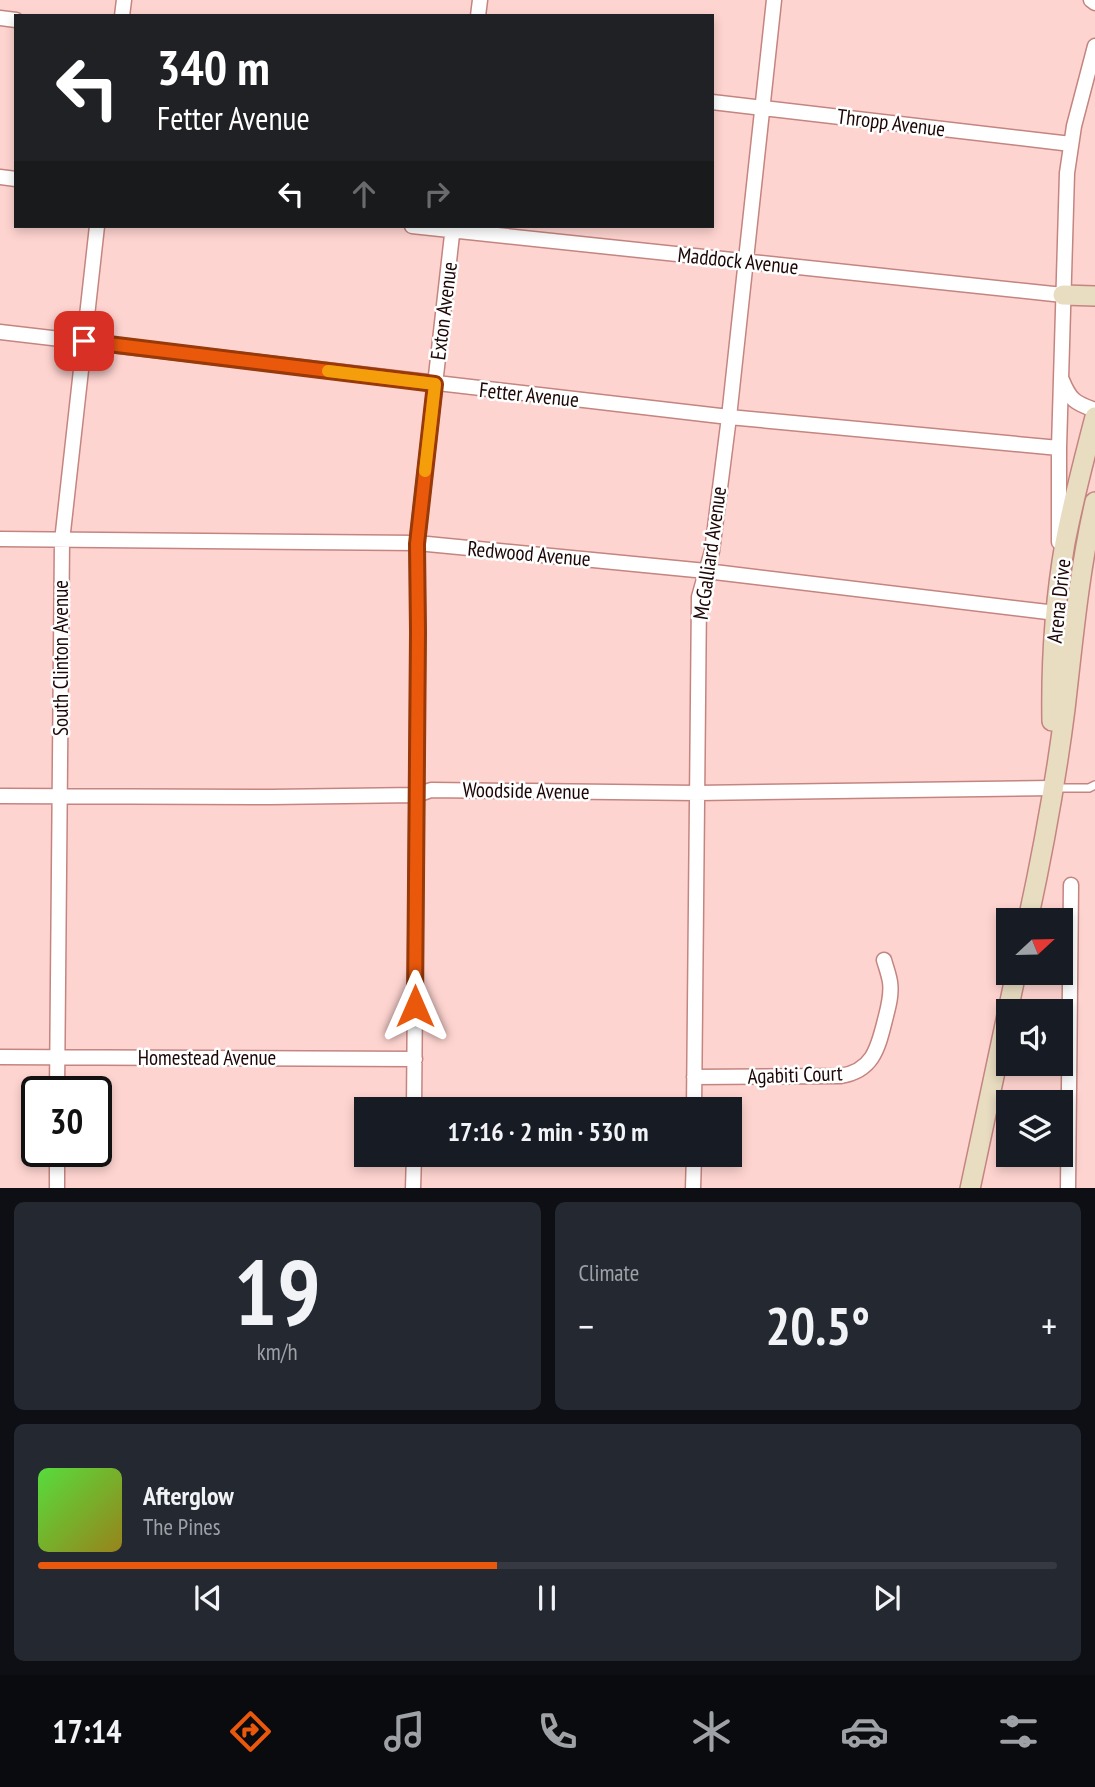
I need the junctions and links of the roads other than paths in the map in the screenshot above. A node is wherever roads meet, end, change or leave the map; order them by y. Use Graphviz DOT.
graph roads {
  1 [pos="774,0"];
  2 [pos="1095,46"];
  3 [pos="714,102"];
  4 [pos="762,108"];
  5 [pos="1070,144"];
  6 [pos="97,228"];
  7 [pos="453,228"];
  8 [pos="745,262"];
  9 [pos="1063,295"];
  10 [pos="1095,296"];
  11 [pos="0,332"];
  12 [pos="84,341"];
  13 [pos="1061,378"];
  14 [pos="435,384"];
  15 [pos="1095,410"];
  16 [pos="729,417"];
  17 [pos="1095,417"];
  18 [pos="1059,448"];
  19 [pos="1095,502"];
  20 [pos="1095,528"];
  21 [pos="0,539"];
  22 [pos="62,541"];
  23 [pos="417,544"];
  24 [pos="1084,557"];
  25 [pos="706,571"];
  26 [pos="1058,590"];
  27 [pos="1056,613"];
  28 [pos="1095,785"];
  29 [pos="1053,788"];
  30 [pos="696,793"];
  31 [pos="417,795"];
  32 [pos="0,796"];
  33 [pos="60,797"];
  34 [pos="1071,885"];
  35 [pos="1031,908"];
  36 [pos="1069,908"];
  37 [pos="884,960"];
  38 [pos="1013,985"];
  39 [pos="1065,985"];
  40 [pos="0,1057"];
  41 [pos="58,1057"];
  42 [pos="415,1059"];
  43 [pos="57,1076"];
  44 [pos="694,1077"];
  45 [pos="414,1097"];
  46 [pos="694,1097"];
  47 [pos="57,1167"];
  48 [pos="414,1167"];
  49 [pos="694,1167"];
  50 [pos="57,1188"];
  51 [pos="413,1188"];
  52 [pos="693,1188"];
  53 [pos="970,1188"];
  54 [pos="1068,1188"];
  1 -- 4 [label="street, McGalliard Avenue"];
  2 -- 5 [label="street"];
  3 -- 4 [label="street, Thropp Avenue"];
  4 -- 5 [label="street, Thropp Avenue"];
  4 -- 8 [label="street, McGalliard Avenue"];
  5 -- 9 [label="street"];
  6 -- 12 [label="street, South Clinton Avenue"];
  7 -- 8 [label="street, Maddock Avenue"];
  7 -- 14 [label="street, Exton Avenue"];
  8 -- 9 [label="street, Maddock Avenue"];
  8 -- 16 [label="street, McGalliard Avenue"];
  9 -- 10 [label="main road"];
  9 -- 13 [label="street"];
  11 -- 12 [label="street, Fetter Avenue"];
  12 -- 14 [label="street, Fetter Avenue"];
  12 -- 22 [label="street, South Clinton Avenue"];
  13 -- 15 [label="street"];
  13 -- 18 [label="street"];
  14 -- 16 [label="street, Fetter Avenue"];
  14 -- 23 [label="street, Exton Avenue"];
  16 -- 18 [label="street, Fetter Avenue"];
  16 -- 25 [label="street, McGalliard Avenue"];
  17 -- 26 [label="main road, Arena Drive"];
  18 -- 26 [label="street"];
  19 -- 24 [label="main road, Arena Drive"];
  20 -- 24 [label="main road"];
  21 -- 22 [label="street, Redwood Avenue"];
  22 -- 23 [label="street, Redwood Avenue"];
  22 -- 33 [label="street, South Clinton Avenue"];
  23 -- 25 [label="street, Redwood Avenue"];
  23 -- 31 [label="street, Exton Avenue"];
  24 -- 29 [label="main road, Arena Drive"];
  25 -- 27 [label="street, Redwood Avenue"];
  25 -- 30 [label="street, McGalliard Avenue"];
  26 -- 27 [label="main road, Arena Drive"];
  27 -- 29 [label="main road, Arena Drive"];
  28 -- 29 [label="lane"];
  29 -- 30 [label="street, Woodside Avenue"];
  29 -- 35 [label="main road, Arena Drive"];
  30 -- 31 [label="street, Woodside Avenue"];
  30 -- 44 [label="street, McGalliard Avenue"];
  31 -- 33 [label="street, Woodside Avenue"];
  31 -- 42 [label="street, Exton Avenue"];
  32 -- 33 [label="street, Woodside Avenue"];
  33 -- 41 [label="street, South Clinton Avenue"];
  34 -- 36 [label="street"];
  37 -- 44 [label="street, Agabiti Court"];
  38 -- 53 [label="main road"];
  39 -- 54 [label="street"];
  40 -- 41 [label="street, Homestead Avenue"];
  41 -- 42 [label="street, Homestead Avenue"];
  41 -- 43 [label="street, South Clinton Avenue"];
  42 -- 45 [label="street, Exton Avenue"];
  44 -- 46 [label="street, McGalliard Avenue"];
  47 -- 50 [label="street"];
  48 -- 51 [label="street"];
  49 -- 52 [label="street"];
}
